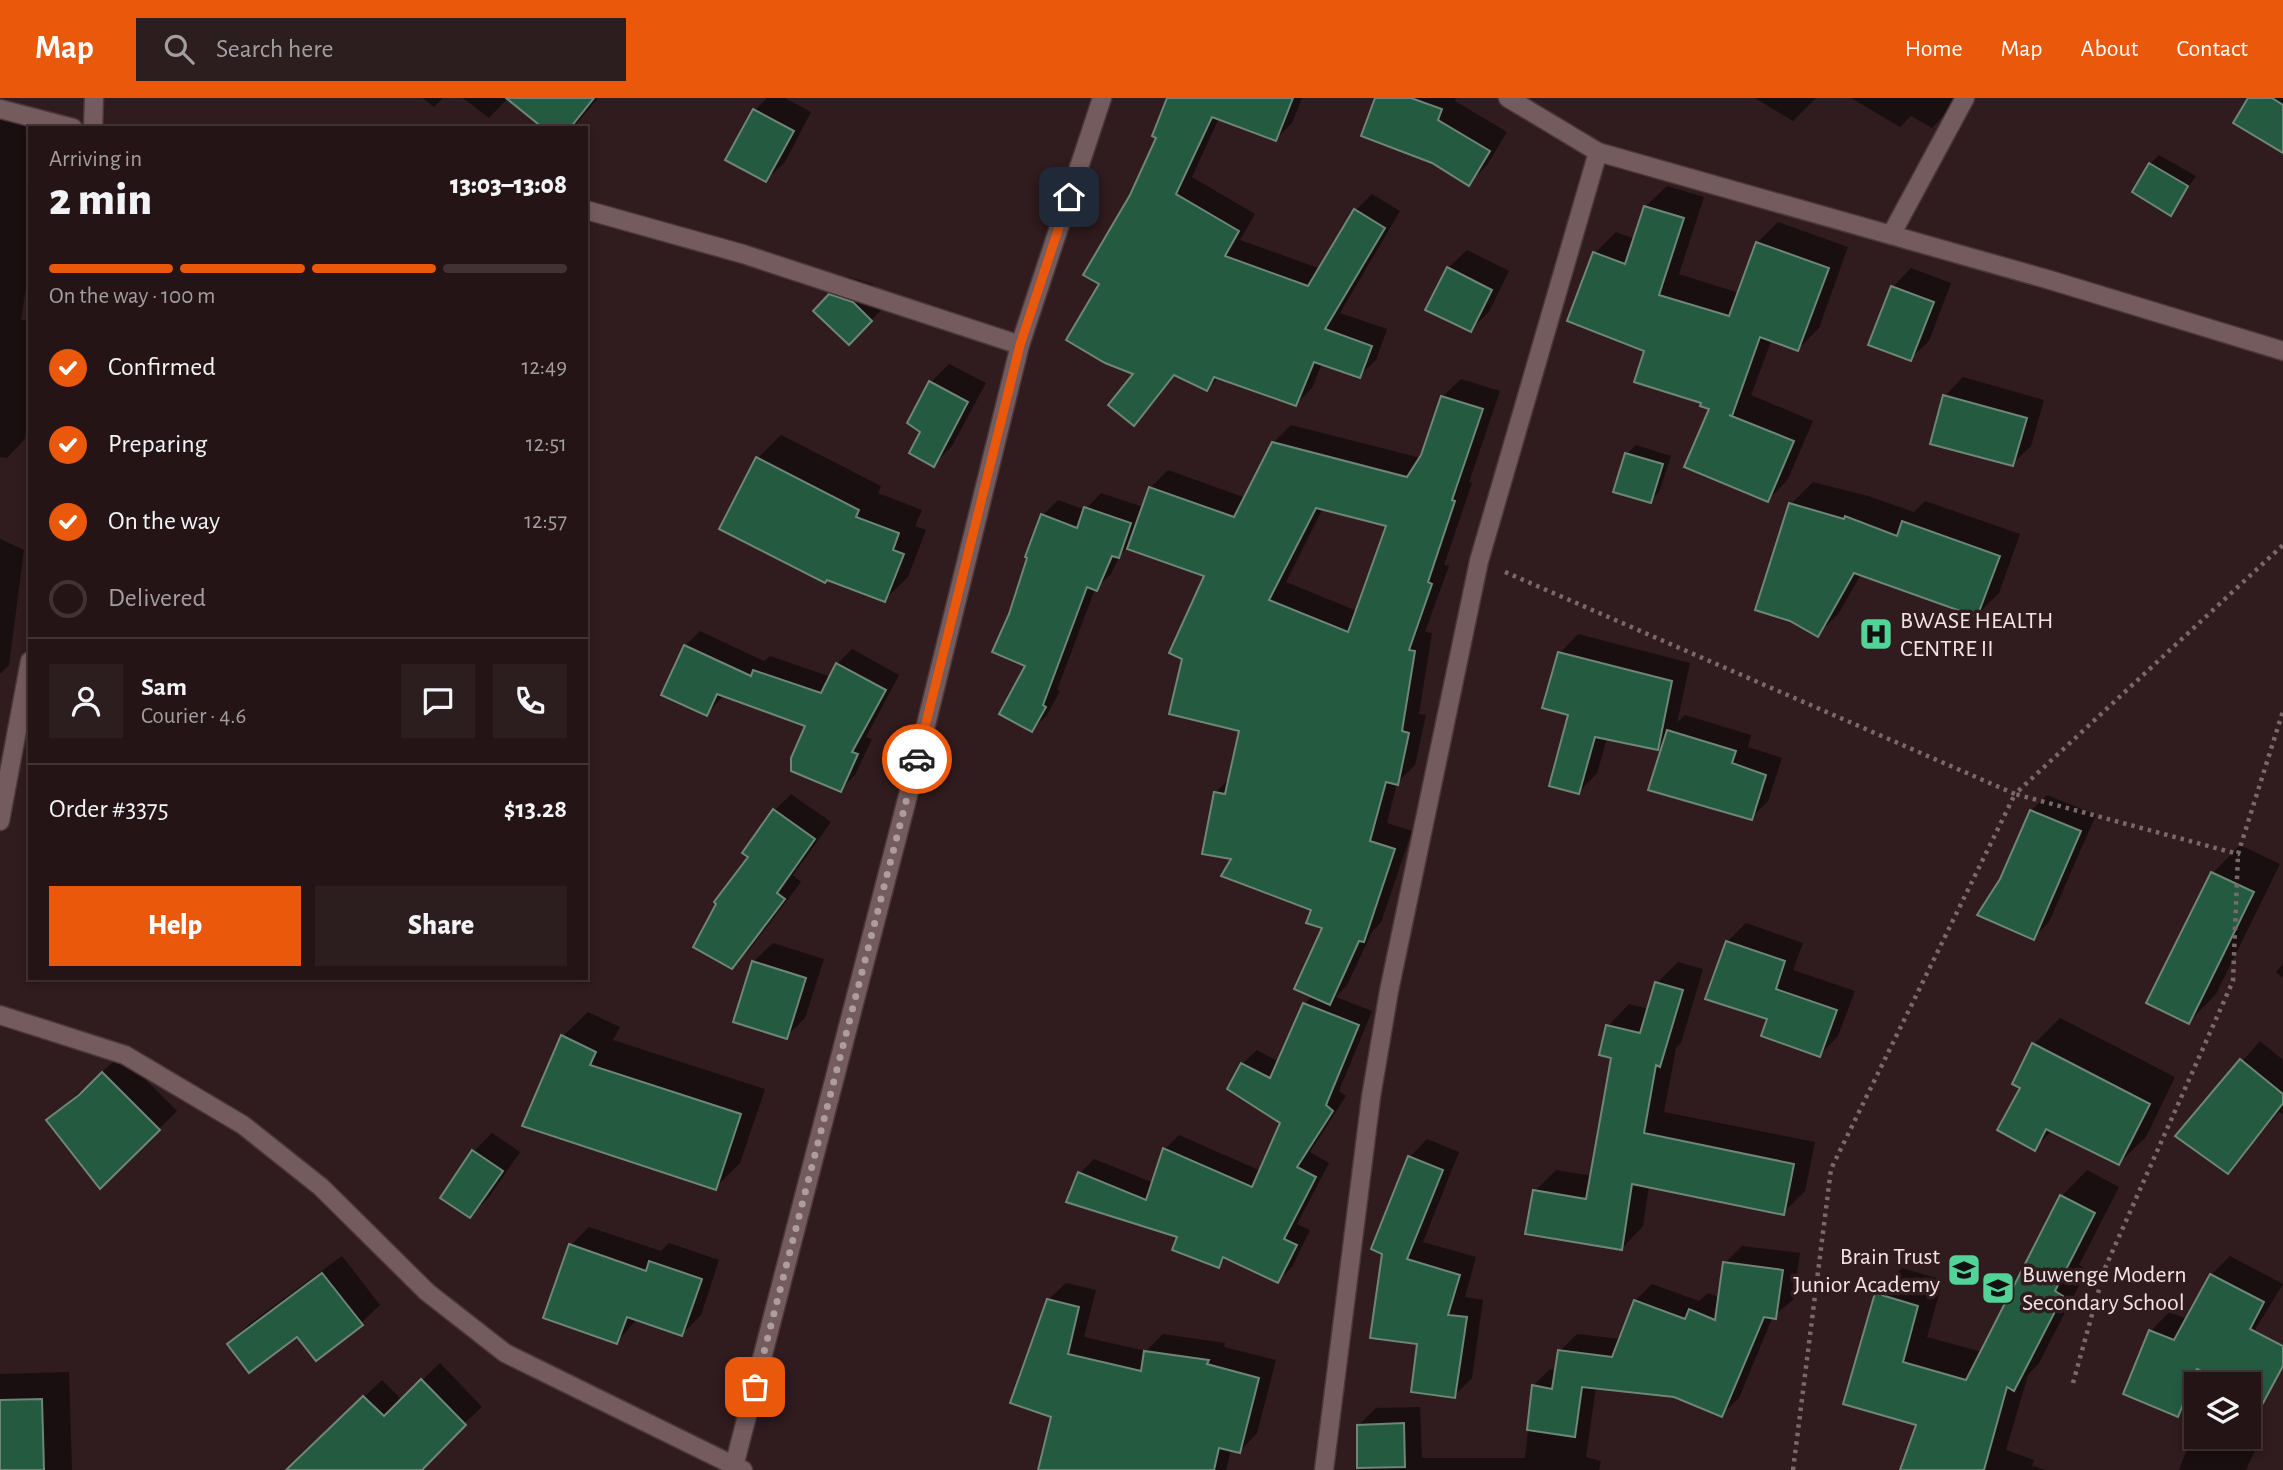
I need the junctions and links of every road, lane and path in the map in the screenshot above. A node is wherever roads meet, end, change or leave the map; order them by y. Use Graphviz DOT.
graph roads {
  1 [pos="94,98"];
  2 [pos="1102,98"];
  3 [pos="1508,98"];
  4 [pos="1965,98"];
  5 [pos="0,108"];
  6 [pos="66,126"];
  7 [pos="93,126"];
  8 [pos="1598,152"];
  9 [pos="588,211"];
  10 [pos="1891,235"];
  11 [pos="1020,345"];
  12 [pos="2283,351"];
  13 [pos="2283,545"];
  14 [pos="1479,561"];
  15 [pos="28,672"];
  16 [pos="2283,711"];
  17 [pos="2015,794"];
  18 [pos="0,821"];
  19 [pos="2238,854"];
  20 [pos="0,1015"];
  21 [pos="2073,1383"];
  22 [pos="737,1469"];
  23 [pos="1324,1470"];
  24 [pos="1793,1470"];
  1 -- 7 [label="street"];
  2 -- 11 [label="street"];
  3 -- 8 [label="street"];
  4 -- 10 [label="street"];
  5 -- 6 [label="street"];
  8 -- 10 [label="street"];
  8 -- 14 [label="street"];
  9 -- 11 [label="street"];
  10 -- 12 [label="street"];
  11 -- 22 [label="street"];
  13 -- 17 [label="path"];
  14 -- 17 [label="path"];
  14 -- 23 [label="street"];
  15 -- 18 [label="street"];
  16 -- 19 [label="path"];
  17 -- 19 [label="path"];
  17 -- 24 [label="path"];
  19 -- 21 [label="path"];
  20 -- 22 [label="street"];
}
